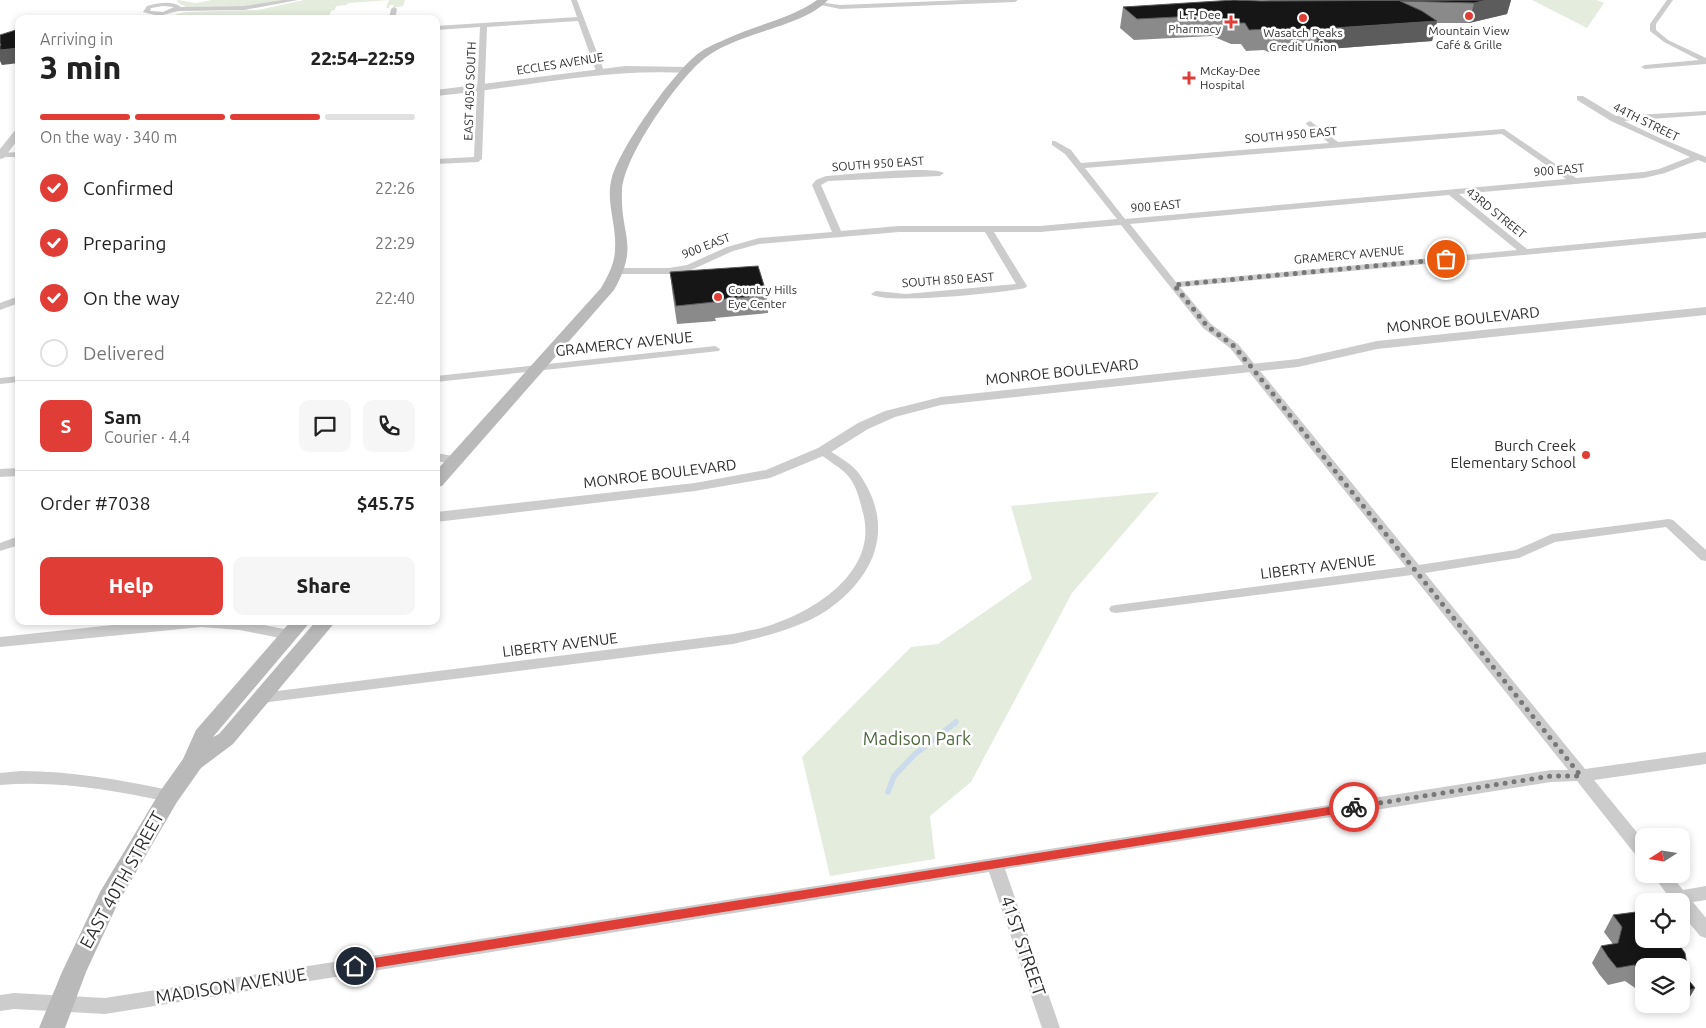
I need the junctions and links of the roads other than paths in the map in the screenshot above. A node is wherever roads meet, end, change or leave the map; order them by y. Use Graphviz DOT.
graph roads {
  1 [pos="295,0"];
  2 [pos="574,0"];
  3 [pos="1016,0"];
  4 [pos="1670,0"];
  5 [pos="821,2"];
  6 [pos="178,8"];
  7 [pos="394,9"];
  8 [pos="393,15"];
  9 [pos="581,19"];
  10 [pos="484,25"];
  11 [pos="440,28"];
  12 [pos="1706,62"];
  13 [pos="1646,67"];
  14 [pos="688,70"];
  15 [pos="600,71"];
  16 [pos="481,89"];
  17 [pos="440,93"];
  18 [pos="1580,98"];
  19 [pos="1706,113"];
  20 [pos="1614,119"];
  21 [pos="1310,123"];
  22 [pos="15,136"];
  23 [pos="1055,143"];
  24 [pos="1335,144"];
  25 [pos="15,154"];
  26 [pos="1,155"];
  27 [pos="1702,159"];
  28 [pos="440,162"];
  29 [pos="1079,166"];
  30 [pos="940,173"];
  31 [pos="1574,181"];
  32 [pos="1452,193"];
  33 [pos="1124,221"];
  34 [pos="988,229"];
  35 [pos="838,234"];
  36 [pos="1706,235"];
  37 [pos="1524,252"];
  38 [pos="618,271"];
  39 [pos="1174,285"];
  40 [pos="876,294"];
  41 [pos="1706,311"];
  42 [pos="715,349"];
  43 [pos="1252,368"];
  44 [pos="536,369"];
  45 [pos="15,379"];
  46 [pos="440,379"];
  47 [pos="0,381"];
  48 [pos="823,451"];
  49 [pos="440,458"];
  50 [pos="455,460"];
  51 [pos="15,472"];
  52 [pos="0,474"];
  53 [pos="440,477"];
  54 [pos="440,517"];
  55 [pos="15,541"];
  56 [pos="0,547"];
  57 [pos="1706,557"];
  58 [pos="1415,570"];
  59 [pos="1116,609"];
  60 [pos="150,625"];
  61 [pos="254,625"];
  62 [pos="324,625"];
  63 [pos="296,628"];
  64 [pos="0,642"];
  65 [pos="261,698"];
  66 [pos="1706,758"];
  67 [pos="193,762"];
  68 [pos="1581,776"];
  69 [pos="0,780"];
  70 [pos="169,796"];
  71 [pos="1635,843"];
  72 [pos="995,864"];
  73 [pos="1668,883"];
  74 [pos="1676,893"];
  75 [pos="1706,893"];
  76 [pos="1690,896"];
  77 [pos="1690,911"];
  78 [pos="1706,931"];
  79 [pos="0,1003"];
  80 [pos="60,1004"];
  81 [pos="52,1028"];
  82 [pos="1051,1028"];
  1 -- 6 [label="street"];
  2 -- 9 [label="street"];
  3 -- 5 [label="street"];
  4 -- 12 [label="street"];
  5 -- 14 [label="main road"];
  7 -- 8 [label="street"];
  9 -- 10 [label="street"];
  9 -- 15 [label="street"];
  10 -- 11 [label="street"];
  10 -- 16 [label="street, EAST 4050 SOUTH"];
  12 -- 13 [label="street"];
  14 -- 15 [label="street, ECCLES AVENUE"];
  14 -- 38 [label="main road"];
  15 -- 16 [label="street, ECCLES AVENUE"];
  16 -- 17 [label="street, ECCLES AVENUE"];
  16 -- 28 [label="street, EAST 4050 SOUTH"];
  18 -- 20 [label="street, 44TH STREET"];
  19 -- 20 [label="street"];
  20 -- 27 [label="street, 44TH STREET"];
  21 -- 24 [label="street"];
  22 -- 26 [label="street"];
  23 -- 29 [label="street"];
  24 -- 29 [label="street, SOUTH 950 EAST"];
  24 -- 31 [label="street, SOUTH 950 EAST"];
  25 -- 26 [label="street"];
  27 -- 31 [label="street, 900 EAST"];
  29 -- 33 [label="street"];
  30 -- 35 [label="street, SOUTH 950 EAST"];
  31 -- 32 [label="street, 900 EAST"];
  32 -- 33 [label="street, 900 EAST"];
  32 -- 37 [label="street, 43RD STREET"];
  33 -- 34 [label="street, 900 EAST"];
  33 -- 39 [label="street"];
  34 -- 35 [label="street, 900 EAST"];
  34 -- 40 [label="street, SOUTH 850 EAST"];
  35 -- 38 [label="street, 900 EAST"];
  36 -- 37 [label="street, GRAMERCY AVENUE"];
  37 -- 39 [label="street, GRAMERCY AVENUE"];
  38 -- 44 [label="main road"];
  39 -- 43 [label="street"];
  41 -- 43 [label="street, MONROE BOULEVARD"];
  42 -- 44 [label="street, GRAMERCY AVENUE"];
  43 -- 48 [label="street, MONROE BOULEVARD"];
  43 -- 58 [label="street"];
  44 -- 46 [label="street, GRAMERCY AVENUE"];
  44 -- 50 [label="main road"];
  45 -- 47 [label="street"];
  48 -- 54 [label="street, MONROE BOULEVARD"];
  48 -- 65 [label="street, LIBERTY AVENUE"];
  49 -- 50 [label="street"];
  50 -- 53 [label="main road"];
  51 -- 52 [label="street"];
  55 -- 56 [label="street"];
  57 -- 58 [label="street, LIBERTY AVENUE"];
  58 -- 59 [label="street, LIBERTY AVENUE"];
  58 -- 68 [label="street"];
  60 -- 64 [label="street"];
  61 -- 63 [label="street"];
  62 -- 65 [label="main road, EAST 40TH STREET"];
  63 -- 67 [label="main road, EAST 40TH STREET"];
  65 -- 67 [label="main road, EAST 40TH STREET"];
  66 -- 68 [label="street, MADISON AVENUE"];
  67 -- 70 [label="main road, EAST 40TH STREET"];
  68 -- 71 [label="street"];
  68 -- 72 [label="street, MADISON AVENUE"];
  69 -- 70 [label="street"];
  70 -- 80 [label="main road, EAST 40TH STREET"];
  72 -- 80 [label="street, MADISON AVENUE"];
  72 -- 82 [label="street, 41ST STREET"];
  73 -- 74 [label="street"];
  75 -- 76 [label="street"];
  77 -- 78 [label="street"];
  79 -- 80 [label="street, MADISON AVENUE"];
  80 -- 81 [label="main road, EAST 40TH STREET"];
}
